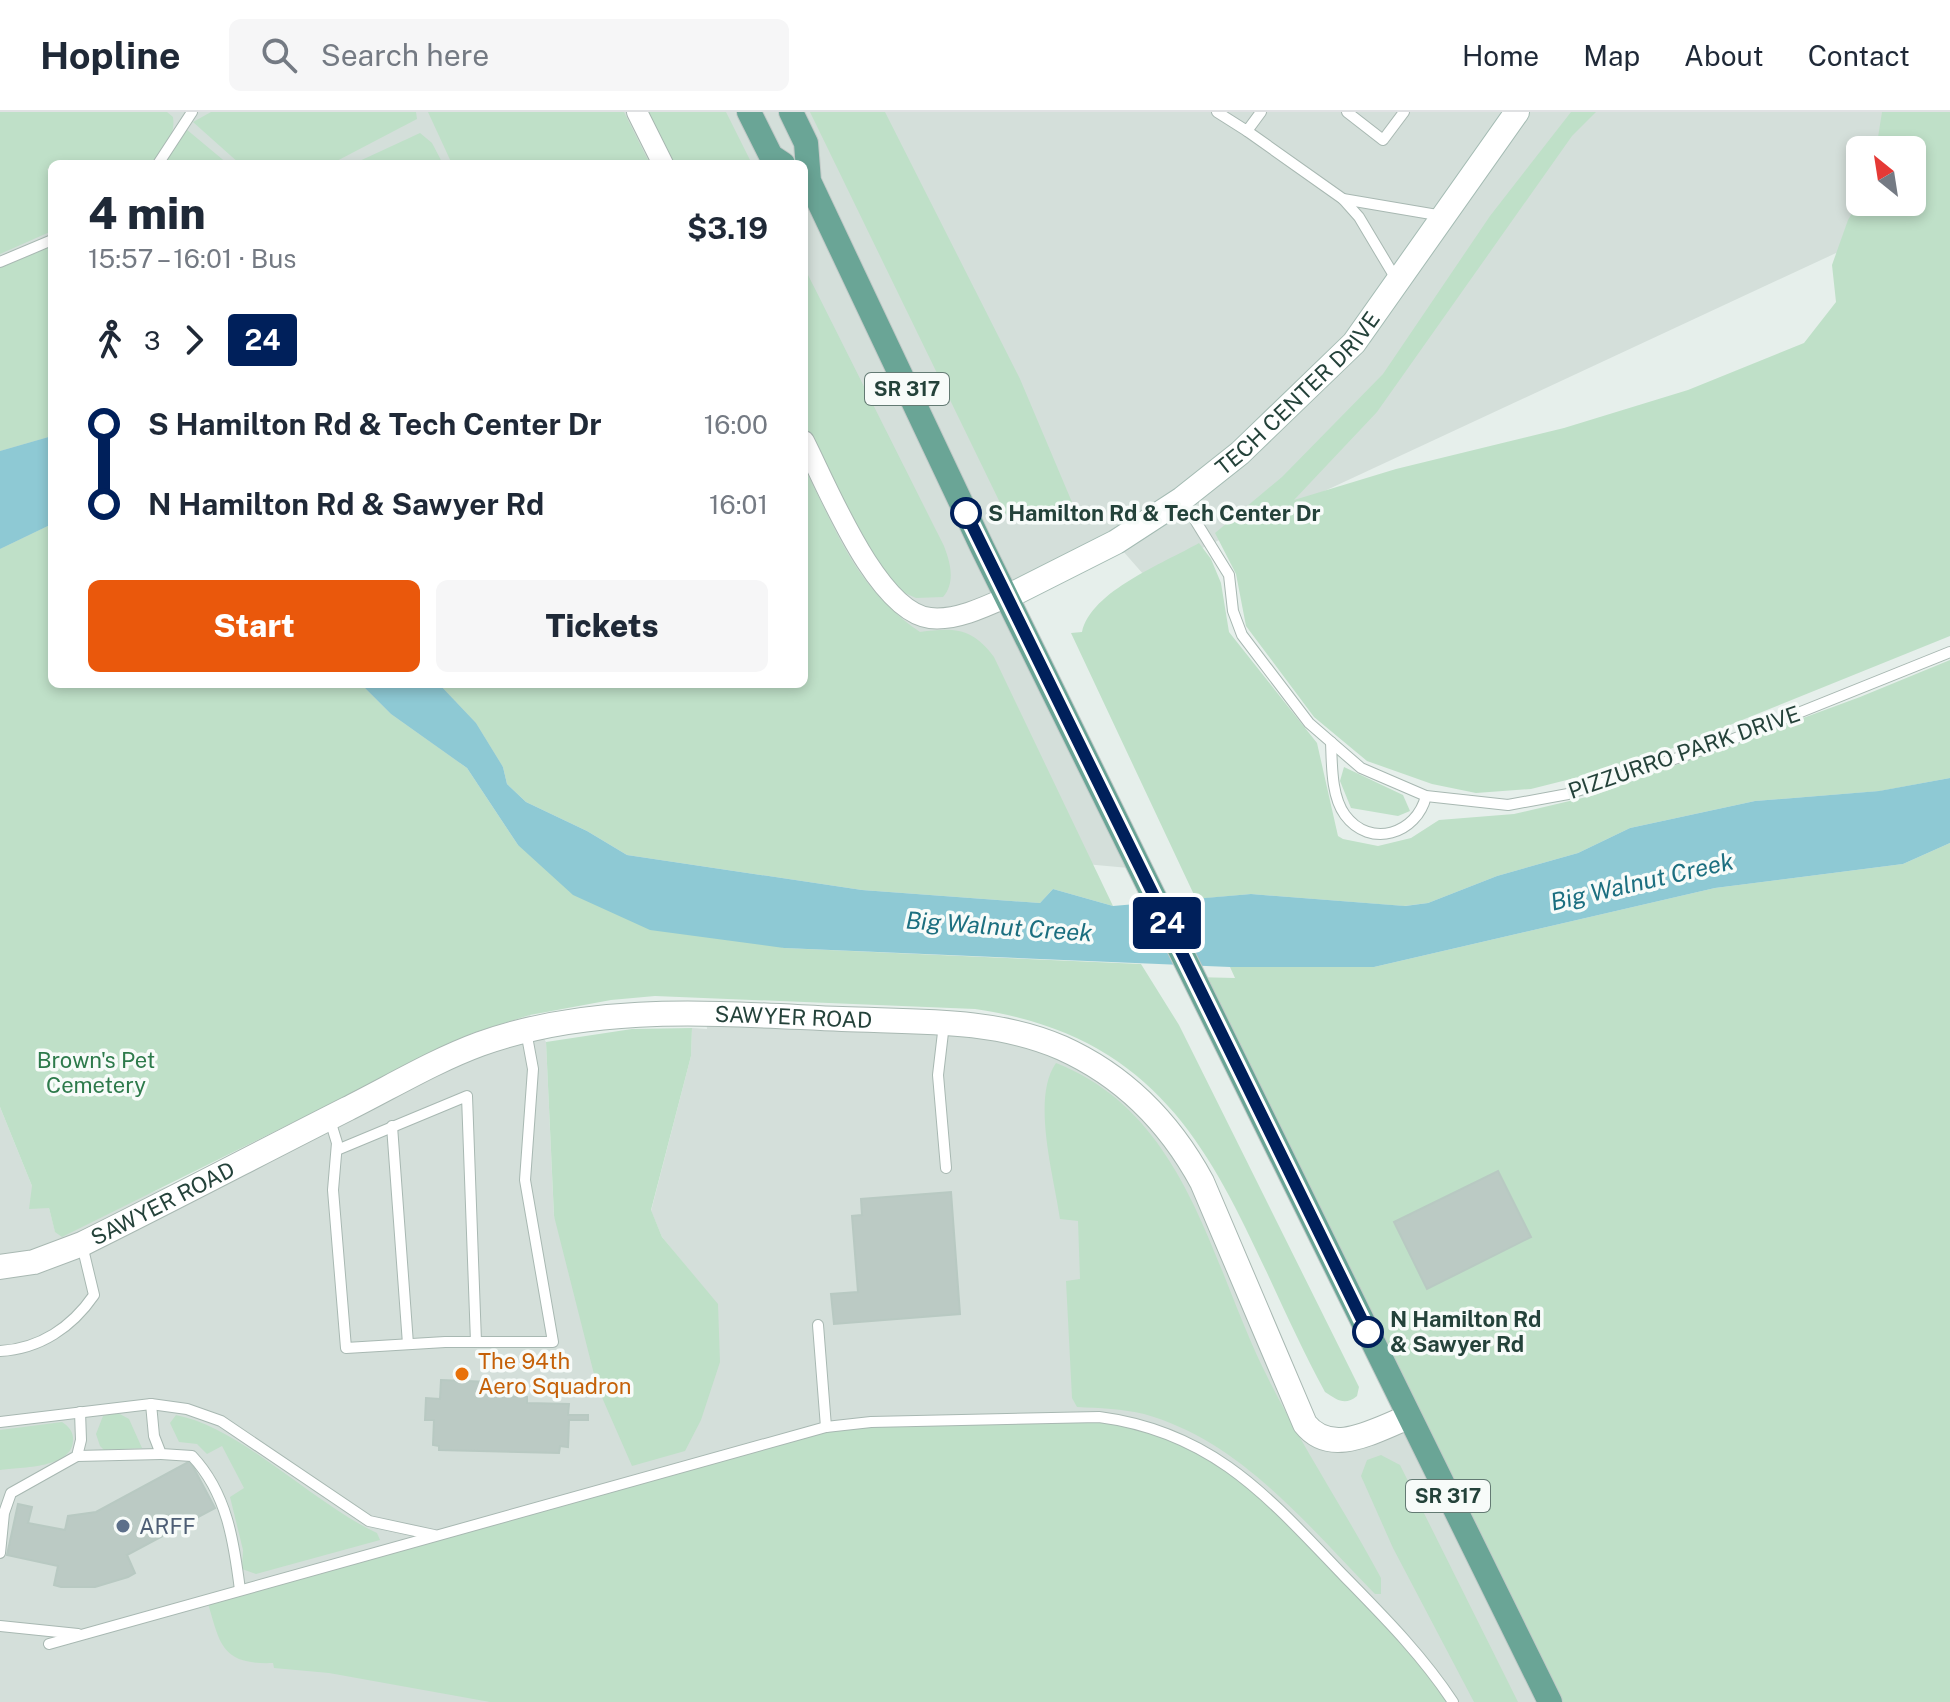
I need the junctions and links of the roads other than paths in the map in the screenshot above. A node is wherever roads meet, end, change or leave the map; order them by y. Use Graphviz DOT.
graph roads {
  1 [pos="192,112"];
  2 [pos="637,112"];
  3 [pos="749,112"];
  4 [pos="791,112"];
  5 [pos="1217,112"];
  6 [pos="1261,112"];
  7 [pos="1347,112"];
  8 [pos="1404,112"];
  9 [pos="1517,112"];
  10 [pos="1247,131"];
  11 [pos="161,160"];
  12 [pos="661,160"];
  13 [pos="777,160"];
  14 [pos="806,160"];
  15 [pos="808,184"];
  16 [pos="1343,199"];
  17 [pos="1443,216"];
  18 [pos="48,242"];
  19 [pos="0,262"];
  20 [pos="1397,280"];
  21 [pos="808,449"];
  22 [pos="1182,499"];
  23 [pos="1007,597"];
  24 [pos="1950,652"];
  25 [pos="1331,742"];
  26 [pos="1426,796"];
  27 [pos="944,1024"];
  28 [pos="526,1031"];
  29 [pos="330,1118"];
  30 [pos="392,1126"];
  31 [pos="337,1150"];
  32 [pos="946,1168"];
  33 [pos="82,1244"];
  34 [pos="0,1267"];
  35 [pos="818,1325"];
  36 [pos="476,1342"];
  37 [pos="408,1344"];
  38 [pos="0,1351"];
  39 [pos="151,1404"];
  40 [pos="80,1412"];
  41 [pos="1409,1417"];
  42 [pos="0,1422"];
  43 [pos="826,1427"];
  44 [pos="161,1454"];
  45 [pos="77,1456"];
  46 [pos="436,1536"];
  47 [pos="0,1553"];
  48 [pos="240,1590"];
  49 [pos="0,1626"];
  50 [pos="84,1634"];
  51 [pos="49,1644"];
  52 [pos="1453,1702"];
  53 [pos="1550,1702"];
  1 -- 11 [label="lane"];
  2 -- 12 [label="street"];
  3 -- 13 [label="main road"];
  4 -- 14 [label="main road, SR 317"];
  5 -- 10 [label="lane"];
  6 -- 10 [label="lane"];
  7 -- 8 [label="lane"];
  9 -- 17 [label="street, TECH CENTER DRIVE"];
  10 -- 16 [label="lane"];
  15 -- 23 [label="main road, SR 317"];
  16 -- 17 [label="lane"];
  16 -- 20 [label="lane"];
  17 -- 20 [label="street, TECH CENTER DRIVE"];
  18 -- 19 [label="lane"];
  20 -- 22 [label="street, TECH CENTER DRIVE"];
  21 -- 23 [label="street"];
  22 -- 23 [label="street, TECH CENTER DRIVE"];
  22 -- 25 [label="lane, PIZZURRO PARK DRIVE"];
  23 -- 41 [label="main road, SR 317"];
  24 -- 26 [label="lane, PIZZURRO PARK DRIVE"];
  25 -- 26 [label="lane, PIZZURRO PARK DRIVE"];
  25 -- 26 [label="lane"];
  27 -- 28 [label="street, SAWYER ROAD"];
  27 -- 32 [label="lane"];
  27 -- 41 [label="street, SAWYER ROAD"];
  28 -- 29 [label="street, SAWYER ROAD"];
  28 -- 36 [label="lane"];
  29 -- 31 [label="lane"];
  29 -- 33 [label="street, SAWYER ROAD"];
  30 -- 31 [label="lane"];
  30 -- 36 [label="lane"];
  30 -- 37 [label="lane"];
  31 -- 37 [label="lane"];
  33 -- 34 [label="street, SAWYER ROAD"];
  33 -- 38 [label="lane"];
  35 -- 43 [label="lane"];
  36 -- 37 [label="lane"];
  39 -- 40 [label="lane"];
  39 -- 44 [label="lane"];
  39 -- 46 [label="lane"];
  40 -- 42 [label="lane"];
  40 -- 45 [label="lane"];
  41 -- 53 [label="main road, SR 317"];
  43 -- 46 [label="lane"];
  43 -- 52 [label="lane"];
  44 -- 45 [label="lane"];
  44 -- 48 [label="lane"];
  45 -- 47 [label="lane"];
  46 -- 48 [label="lane"];
  48 -- 50 [label="lane"];
  49 -- 50 [label="lane"];
  50 -- 51 [label="lane"];
}
